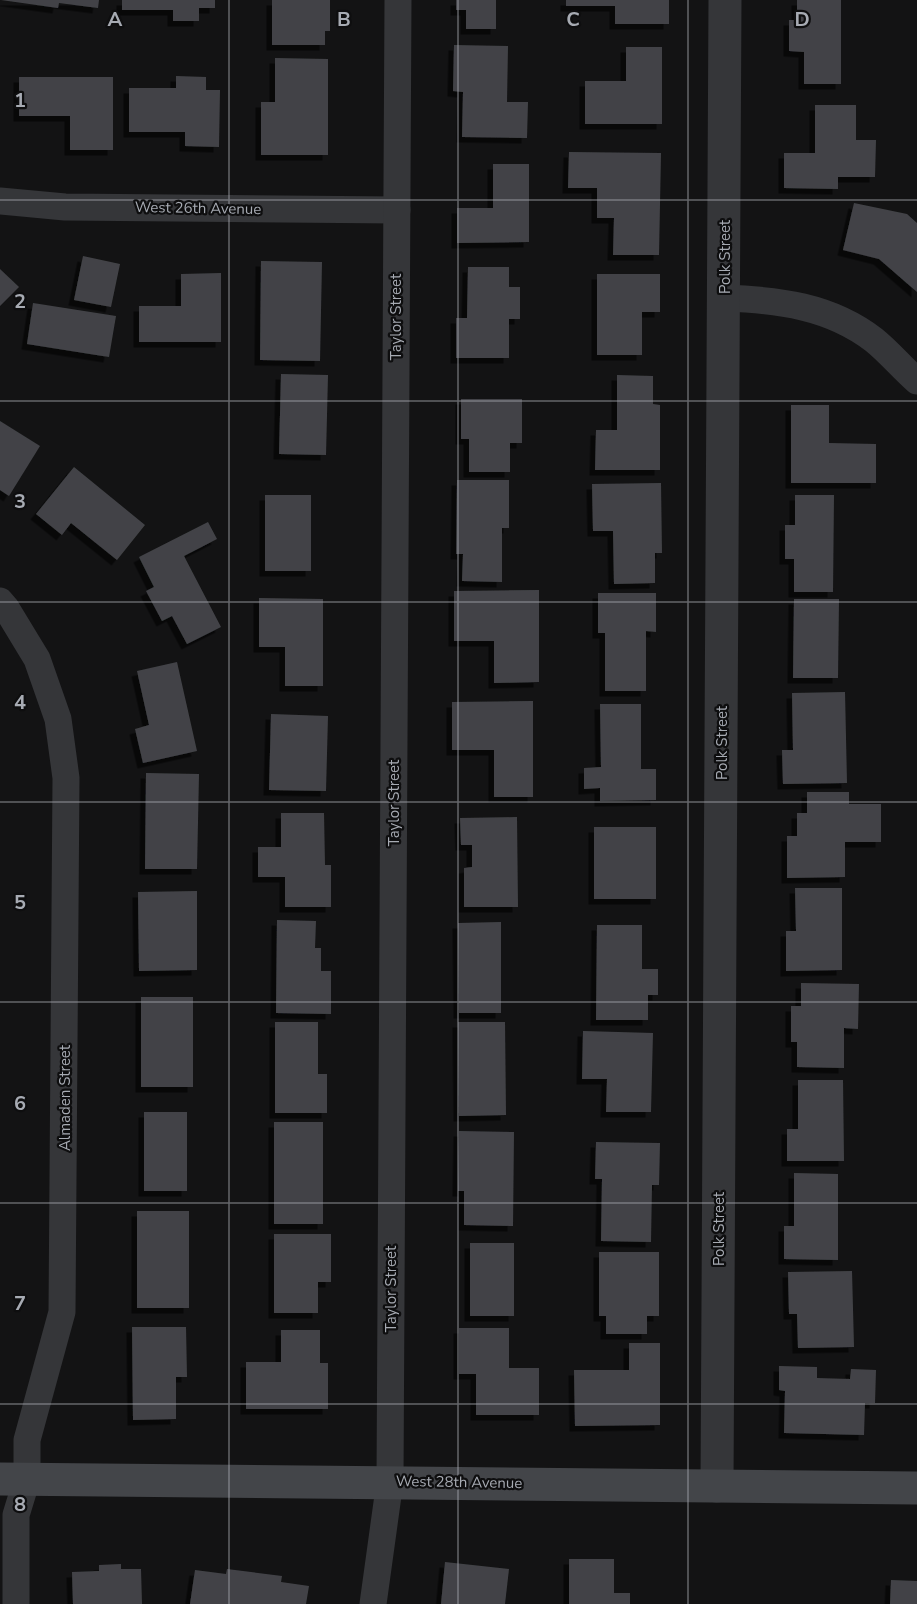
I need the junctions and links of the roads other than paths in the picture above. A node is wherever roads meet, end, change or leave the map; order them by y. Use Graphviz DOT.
graph roads {
  1 [pos="398,0"];
  2 [pos="725,0"];
  3 [pos="0,201"];
  4 [pos="397,210"];
  5 [pos="725,298"];
  6 [pos="917,381"];
  7 [pos="0,602"];
  8 [pos="13,1479"];
  9 [pos="390,1481"];
  10 [pos="717,1486"];
  11 [pos="917,1488"];
  12 [pos="16,1604"];
  13 [pos="373,1604"];
  1 -- 4 [label="street, Taylor Street"];
  2 -- 5 [label="street, Polk Street"];
  3 -- 4 [label="street, West 26th Avenue"];
  4 -- 9 [label="street, Taylor Street"];
  5 -- 6 [label="street"];
  5 -- 10 [label="street, Polk Street"];
  7 -- 8 [label="street, Almaden Street"];
  8 -- 9 [label="main road, West 28th Avenue"];
  8 -- 12 [label="street, Almaden Street"];
  9 -- 10 [label="main road, West 28th Avenue"];
  9 -- 13 [label="street, Taylor Street"];
  10 -- 11 [label="main road, West 28th Avenue"];
}
